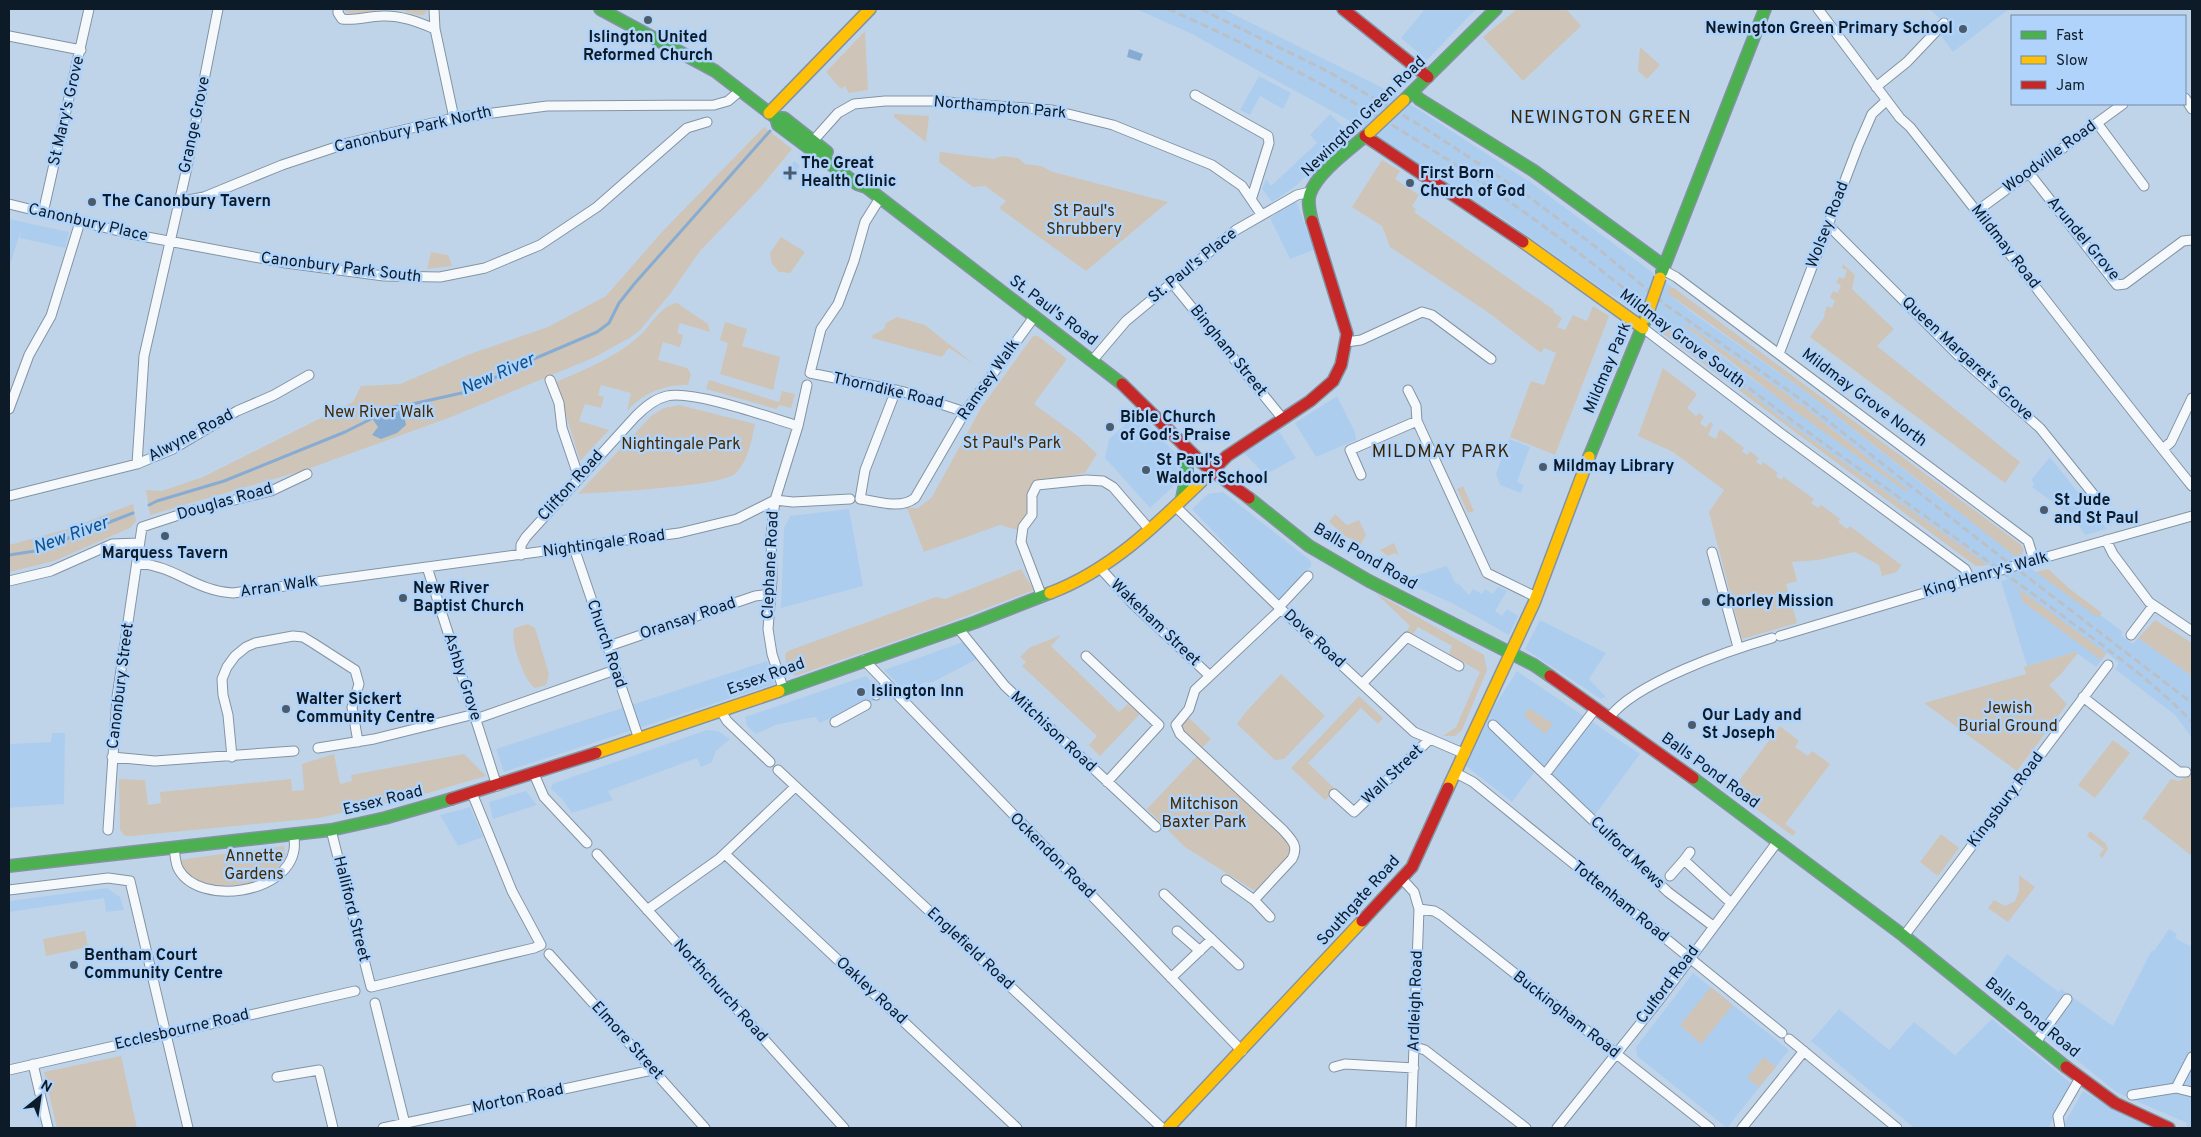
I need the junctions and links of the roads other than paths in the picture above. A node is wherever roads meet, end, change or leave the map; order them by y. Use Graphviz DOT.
graph roads {
  1 [pos="89,9"];
  2 [pos="218,9"];
  3 [pos="338,9"];
  4 [pos="434,9"];
  5 [pos="600,9"];
  6 [pos="1343,9"];
  7 [pos="1496,9"];
  8 [pos="1763,9"];
  9 [pos="1818,9"];
  10 [pos="866,10"];
  11 [pos="1944,23"];
  12 [pos="435,29"];
  13 [pos="9,36"];
  14 [pos="81,50"];
  15 [pos="1428,77"];
  16 [pos="1876,87"];
  17 [pos="741,90"];
  18 [pos="1413,92"];
  19 [pos="1195,95"];
  20 [pos="1886,101"];
  21 [pos="2122,105"];
  22 [pos="772,115"];
  23 [pos="454,118"];
  24 [pos="707,122"];
  25 [pos="2097,123"];
  26 [pos="1367,134"];
  27 [pos="813,141"];
  28 [pos="2029,173"];
  29 [pos="2144,186"];
  30 [pos="866,187"];
  31 [pos="1310,192"];
  32 [pos="1252,197"];
  33 [pos="880,198"];
  34 [pos="178,202"];
  35 [pos="9,204"];
  36 [pos="1977,211"];
  37 [pos="44,213"];
  38 [pos="1262,214"];
  39 [pos="80,222"];
  40 [pos="1828,225"];
  41 [pos="2192,240"];
  42 [pos="168,241"];
  43 [pos="1662,271"];
  44 [pos="1172,283"];
  45 [pos="1034,317"];
  46 [pos="1645,323"];
  47 [pos="1346,342"];
  48 [pos="1779,354"];
  49 [pos="1492,359"];
  50 [pos="1092,361"];
  51 [pos="309,375"];
  52 [pos="550,380"];
  53 [pos="807,385"];
  54 [pos="896,390"];
  55 [pos="1408,390"];
  56 [pos="2192,398"];
  57 [pos="9,409"];
  58 [pos="965,412"];
  59 [pos="1283,419"];
  60 [pos="1417,421"];
  61 [pos="798,426"];
  62 [pos="2163,449"];
  63 [pos="1187,450"];
  64 [pos="137,464"];
  65 [pos="1211,471"];
  66 [pos="307,474"];
  67 [pos="1361,475"];
  68 [pos="579,478"];
  69 [pos="2192,486"];
  70 [pos="9,496"];
  71 [pos="855,499"];
  72 [pos="775,500"];
  73 [pos="2098,500"];
  74 [pos="1179,502"];
  75 [pos="2192,516"];
  76 [pos="142,527"];
  77 [pos="1150,530"];
  78 [pos="2106,540"];
  79 [pos="139,543"];
  80 [pos="574,548"];
  81 [pos="1712,552"];
  82 [pos="521,556"];
  83 [pos="2034,560"];
  84 [pos="137,563"];
  85 [pos="427,567"];
  86 [pos="1101,568"];
  87 [pos="1308,576"];
  88 [pos="1970,579"];
  89 [pos="9,581"];
  90 [pos="771,594"];
  91 [pos="1042,597"];
  92 [pos="1536,597"];
  93 [pos="2153,606"];
  94 [pos="1280,608"];
  95 [pos="958,628"];
  96 [pos="2192,631"];
  97 [pos="2131,634"];
  98 [pos="606,647"];
  99 [pos="1738,647"];
  100 [pos="1511,653"];
  101 [pos="1086,656"];
  102 [pos="864,660"];
  103 [pos="2108,665"];
  104 [pos="1459,666"];
  105 [pos="615,670"];
  106 [pos="1210,676"];
  107 [pos="1362,684"];
  108 [pos="886,685"];
  109 [pos="783,688"];
  110 [pos="876,695"];
  111 [pos="2082,697"];
  112 [pos="866,705"];
  113 [pos="1596,708"];
  114 [pos="721,711"];
  115 [pos="476,716"];
  116 [pos="1609,718"];
  117 [pos="835,722"];
  118 [pos="1493,725"];
  119 [pos="639,739"];
  120 [pos="1429,740"];
  121 [pos="358,742"];
  122 [pos="318,748"];
  123 [pos="294,752"];
  124 [pos="1465,754"];
  125 [pos="232,757"];
  126 [pos="112,758"];
  127 [pos="770,762"];
  128 [pos="778,770"];
  129 [pos="2186,772"];
  130 [pos="1456,773"];
  131 [pos="534,774"];
  132 [pos="1546,774"];
  133 [pos="1107,782"];
  134 [pos="497,786"];
  135 [pos="796,787"];
  136 [pos="472,793"];
  137 [pos="1334,794"];
  138 [pos="1156,827"];
  139 [pos="108,830"];
  140 [pos="332,830"];
  141 [pos="294,835"];
  142 [pos="1778,841"];
  143 [pos="587,844"];
  144 [pos="174,847"];
  145 [pos="1690,852"];
  146 [pos="597,854"];
  147 [pos="725,854"];
  148 [pos="1684,860"];
  149 [pos="9,866"];
  150 [pos="1670,876"];
  151 [pos="1226,880"];
  152 [pos="1403,880"];
  153 [pos="9,890"];
  154 [pos="1164,894"];
  155 [pos="1254,900"];
  156 [pos="1731,903"];
  157 [pos="1420,909"];
  158 [pos="647,910"];
  159 [pos="1270,917"];
  160 [pos="1713,926"];
  161 [pos="1177,930"];
  162 [pos="1904,936"];
  163 [pos="1212,939"];
  164 [pos="1200,951"];
  165 [pos="549,954"];
  166 [pos="1689,957"];
  167 [pos="1239,965"];
  168 [pos="1171,978"];
  169 [pos="355,991"];
  170 [pos="2067,999"];
  171 [pos="375,1003"];
  172 [pos="167,1034"];
  173 [pos="2036,1042"];
  174 [pos="1415,1047"];
  175 [pos="1242,1051"];
  176 [pos="1804,1051"];
  177 [pos="1615,1054"];
  178 [pos="2192,1057"];
  179 [pos="33,1064"];
  180 [pos="1334,1067"];
  181 [pos="1414,1068"];
  182 [pos="9,1070"];
  183 [pos="652,1070"];
  184 [pos="277,1077"];
  185 [pos="2080,1078"];
  186 [pos="2176,1088"];
  187 [pos="2192,1092"];
  188 [pos="2132,1095"];
  189 [pos="405,1126"];
  190 [pos="48,1128"];
  191 [pos="188,1128"];
  192 [pos="334,1128"];
  193 [pos="384,1128"];
  194 [pos="705,1128"];
  195 [pos="844,1128"];
  196 [pos="1017,1128"];
  197 [pos="1162,1128"];
  198 [pos="1168,1128"];
  199 [pos="1411,1128"];
  200 [pos="1526,1128"];
  201 [pos="1557,1128"];
  202 [pos="1710,1128"];
  203 [pos="1742,1128"];
  204 [pos="1897,1128"];
  205 [pos="2060,1128"];
  206 [pos="2169,1128"];
  1 -- 14 [label="street, St Mary's Grove"];
  2 -- 34 [label="street, Grange Grove"];
  3 -- 12 [label="street"];
  4 -- 12 [label="street"];
  5 -- 17 [label="main road, St. Paul's Road"];
  6 -- 15 [label="main road"];
  7 -- 15 [label="main road, Newington Green Road"];
  8 -- 43 [label="main road, Mildmay Park"];
  9 -- 16 [label="street, Mildmay Road"];
  10 -- 22 [label="main road"];
  11 -- 16 [label="street"];
  12 -- 23 [label="street"];
  13 -- 14 [label="street"];
  14 -- 37 [label="street, St Mary's Grove"];
  15 -- 18 [label="main road, Newington Green Road"];
  16 -- 20 [label="street, Mildmay Road"];
  17 -- 22 [label="main road, St. Paul's Road"];
  17 -- 23 [label="street, Canonbury Park North"];
  18 -- 26 [label="main road, Newington Green Road, bridge"];
  18 -- 43 [label="main road, Mildmay Grove North"];
  19 -- 32 [label="street"];
  20 -- 36 [label="street, Mildmay Road"];
  20 -- 40 [label="street, Wolsey Road"];
  21 -- 25 [label="street, Woodville Road"];
  22 -- 27 [label="main road, St. Paul's Road"];
  22 -- 30 [label="main road, St. Paul's Road"];
  23 -- 34 [label="street, Canonbury Park North"];
  24 -- 42 [label="street, Canonbury Park South"];
  25 -- 28 [label="street, Woodville Road"];
  25 -- 29 [label="street"];
  26 -- 31 [label="main road, Newington Green Road"];
  26 -- 46 [label="main road, Mildmay Grove South"];
  27 -- 30 [label="main road, St. Paul's Road"];
  27 -- 32 [label="street, Northampton Park"];
  28 -- 36 [label="street, Woodville Road"];
  28 -- 41 [label="street, Arundel Grove"];
  30 -- 33 [label="main road, St. Paul's Road"];
  31 -- 38 [label="street, St. Paul's Place"];
  31 -- 47 [label="main road, Newington Green Road"];
  32 -- 38 [label="street, Northampton Park"];
  33 -- 45 [label="main road, St. Paul's Road"];
  33 -- 54 [label="street, Thorndike Road"];
  34 -- 42 [label="street, Grange Grove"];
  35 -- 37 [label="street, Canonbury Place"];
  36 -- 62 [label="street, Mildmay Road"];
  37 -- 39 [label="street, Canonbury Place"];
  38 -- 44 [label="street, St. Paul's Place"];
  39 -- 42 [label="street, Canonbury Place"];
  39 -- 57 [label="street"];
  40 -- 48 [label="street, Wolsey Road"];
  40 -- 73 [label="street, Queen Margaret's Grove"];
  42 -- 64 [label="street, Grange Grove"];
  43 -- 46 [label="main road, Mildmay Park, bridge"];
  43 -- 48 [label="street, Mildmay Grove North"];
  44 -- 50 [label="street, St. Paul's Place"];
  44 -- 59 [label="street, Bingham Street"];
  45 -- 50 [label="main road, St. Paul's Road"];
  45 -- 58 [label="street, Ramsey Walk"];
  46 -- 88 [label="street, Mildmay Grove South"];
  46 -- 92 [label="main road, Mildmay Park"];
  47 -- 49 [label="street"];
  47 -- 59 [label="main road, Newington Green Road"];
  48 -- 83 [label="street, Mildmay Grove North"];
  50 -- 63 [label="main road, St. Paul's Road"];
  51 -- 64 [label="street, Alwyne Road"];
  52 -- 68 [label="street"];
  53 -- 61 [label="street, Clephane Road"];
  54 -- 58 [label="street, Thorndike Road"];
  54 -- 71 [label="street"];
  55 -- 60 [label="street"];
  56 -- 62 [label="street"];
  58 -- 71 [label="street, Ramsey Walk"];
  59 -- 65 [label="main road, Newington Green Road"];
  60 -- 67 [label="street"];
  60 -- 92 [label="street"];
  61 -- 68 [label="street, Clifton Road"];
  61 -- 72 [label="street, Clephane Road"];
  62 -- 69 [label="street, Mildmay Road"];
  63 -- 65 [label="main road, St. Paul's Road"];
  63 -- 74 [label="main road"];
  64 -- 70 [label="street, Alwyne Road"];
  65 -- 74 [label="main road, Essex Road"];
  65 -- 100 [label="main road, Balls Pond Road"];
  66 -- 76 [label="street, Douglas Road"];
  68 -- 82 [label="street, Clifton Road"];
  71 -- 72 [label="street, Ramsey Walk"];
  72 -- 80 [label="street, Nightingale Road"];
  72 -- 90 [label="street, Clephane Road"];
  74 -- 77 [label="main road, Essex Road"];
  74 -- 94 [label="street, Dove Road"];
  75 -- 78 [label="street, King Henry's Walk"];
  76 -- 79 [label="street, Canonbury Street"];
  77 -- 86 [label="main road, Essex Road"];
  77 -- 91 [label="street"];
  78 -- 83 [label="street, King Henry's Walk"];
  78 -- 93 [label="street"];
  79 -- 84 [label="street, Canonbury Street"];
  79 -- 89 [label="street"];
  80 -- 82 [label="street, Nightingale Road"];
  80 -- 98 [label="street, Church Road"];
  81 -- 99 [label="street"];
  82 -- 85 [label="street, Nightingale Road"];
  83 -- 88 [label="street, King Henry's Walk, bridge"];
  84 -- 85 [label="street, Arran Walk"];
  84 -- 126 [label="street, Canonbury Street"];
  85 -- 115 [label="street, Ashby Grove"];
  86 -- 91 [label="main road, Essex Road"];
  86 -- 106 [label="street, Wakeham Street"];
  87 -- 94 [label="street"];
  88 -- 99 [label="street, King Henry's Walk"];
  90 -- 98 [label="street, Oransay Road"];
  90 -- 109 [label="street, Clephane Road"];
  91 -- 95 [label="main road, Essex Road"];
  92 -- 100 [label="main road, Mildmay Park"];
  93 -- 96 [label="street"];
  93 -- 97 [label="street"];
  94 -- 106 [label="street"];
  94 -- 107 [label="street, Dove Road"];
  95 -- 102 [label="main road, Essex Road"];
  95 -- 133 [label="street, Mitchison Road"];
  98 -- 105 [label="street, Church Road"];
  99 -- 116 [label="street, King Henry's Walk"];
  100 -- 113 [label="main road, Balls Pond Road"];
  100 -- 124 [label="main road, Southgate Road"];
  101 -- 133 [label="street"];
  102 -- 108 [label="street, Ockendon Road"];
  102 -- 109 [label="main road, Essex Road"];
  103 -- 111 [label="street, Kingsbury Road"];
  104 -- 107 [label="street"];
  105 -- 115 [label="street"];
  105 -- 119 [label="street, Church Road"];
  106 -- 155 [label="street"];
  107 -- 120 [label="street, Dove Road"];
  108 -- 110 [label="street"];
  108 -- 168 [label="street, Ockendon Road"];
  109 -- 114 [label="main road, Essex Road"];
  111 -- 129 [label="street"];
  111 -- 162 [label="street, Kingsbury Road"];
  112 -- 117 [label="street"];
  113 -- 116 [label="main road, Balls Pond Road"];
  113 -- 132 [label="street"];
  114 -- 119 [label="main road, Essex Road"];
  114 -- 127 [label="street"];
  115 -- 121 [label="street"];
  115 -- 134 [label="street, Ashby Grove"];
  116 -- 142 [label="main road, Balls Pond Road"];
  118 -- 132 [label="street, Culford Mews"];
  119 -- 131 [label="main road, Essex Road"];
  120 -- 124 [label="street, Dove Road"];
  120 -- 137 [label="street, Wall Street"];
  121 -- 122 [label="street"];
  121 -- 125 [label="street"];
  123 -- 125 [label="street"];
  124 -- 130 [label="main road, Southgate Road"];
  125 -- 126 [label="street"];
  126 -- 139 [label="street, Canonbury Street"];
  128 -- 135 [label="street, Englefield Road"];
  130 -- 152 [label="main road, Southgate Road"];
  130 -- 166 [label="street, Tottenham Road"];
  131 -- 134 [label="main road, Essex Road"];
  131 -- 143 [label="street"];
  132 -- 160 [label="street, Culford Mews"];
  133 -- 138 [label="street, Mitchison Road"];
  134 -- 136 [label="main road, Essex Road"];
  135 -- 147 [label="street"];
  135 -- 197 [label="street, Englefield Road"];
  136 -- 140 [label="main road, Essex Road"];
  136 -- 140 [label="street, Halliford Street"];
  140 -- 141 [label="main road, Essex Road"];
  141 -- 144 [label="main road, Essex Road"];
  141 -- 144 [label="street"];
  142 -- 156 [label="street, Culford Road"];
  142 -- 162 [label="main road, Balls Pond Road"];
  144 -- 149 [label="main road, Essex Road"];
  145 -- 148 [label="street"];
  146 -- 158 [label="street, Northchurch Road"];
  147 -- 158 [label="street"];
  147 -- 196 [label="street, Oakley Road"];
  148 -- 150 [label="street"];
  148 -- 156 [label="street"];
  151 -- 155 [label="street"];
  152 -- 157 [label="street, Ardleigh Road"];
  152 -- 175 [label="main road, Southgate Road"];
  153 -- 172 [label="street"];
  154 -- 163 [label="street"];
  155 -- 159 [label="street"];
  156 -- 160 [label="street, Culford Road"];
  157 -- 174 [label="street, Ardleigh Road"];
  157 -- 177 [label="street, Buckingham Road"];
  158 -- 195 [label="street, Northchurch Road"];
  160 -- 166 [label="street, Culford Road"];
  161 -- 164 [label="street"];
  162 -- 173 [label="main road, Balls Pond Road"];
  163 -- 164 [label="street"];
  163 -- 167 [label="street"];
  164 -- 168 [label="street"];
  165 -- 183 [label="street, Elmore Street"];
  166 -- 176 [label="street, Tottenham Road"];
  166 -- 177 [label="street, Culford Road"];
  168 -- 175 [label="street, Ockendon Road"];
  169 -- 172 [label="street, Ecclesbourne Road"];
  170 -- 173 [label="street"];
  171 -- 189 [label="street"];
  172 -- 179 [label="street, Ecclesbourne Road"];
  172 -- 191 [label="street"];
  173 -- 185 [label="main road, Balls Pond Road"];
  174 -- 181 [label="street, Ardleigh Road"];
  174 -- 200 [label="street"];
  175 -- 198 [label="main road, Southgate Road"];
  176 -- 203 [label="street"];
  176 -- 204 [label="street, Tottenham Road"];
  177 -- 201 [label="street, Culford Road"];
  177 -- 202 [label="street, Buckingham Road"];
  178 -- 186 [label="street"];
  179 -- 182 [label="street, Ecclesbourne Road"];
  179 -- 190 [label="street"];
  180 -- 181 [label="street"];
  181 -- 199 [label="street, Ardleigh Road"];
  183 -- 189 [label="street, Morton Road"];
  183 -- 194 [label="street, Elmore Street"];
  184 -- 192 [label="street"];
  185 -- 205 [label="street"];
  185 -- 206 [label="main road, Balls Pond Road"];
  186 -- 187 [label="street"];
  186 -- 188 [label="street"];
  189 -- 193 [label="street, Morton Road"];
}
